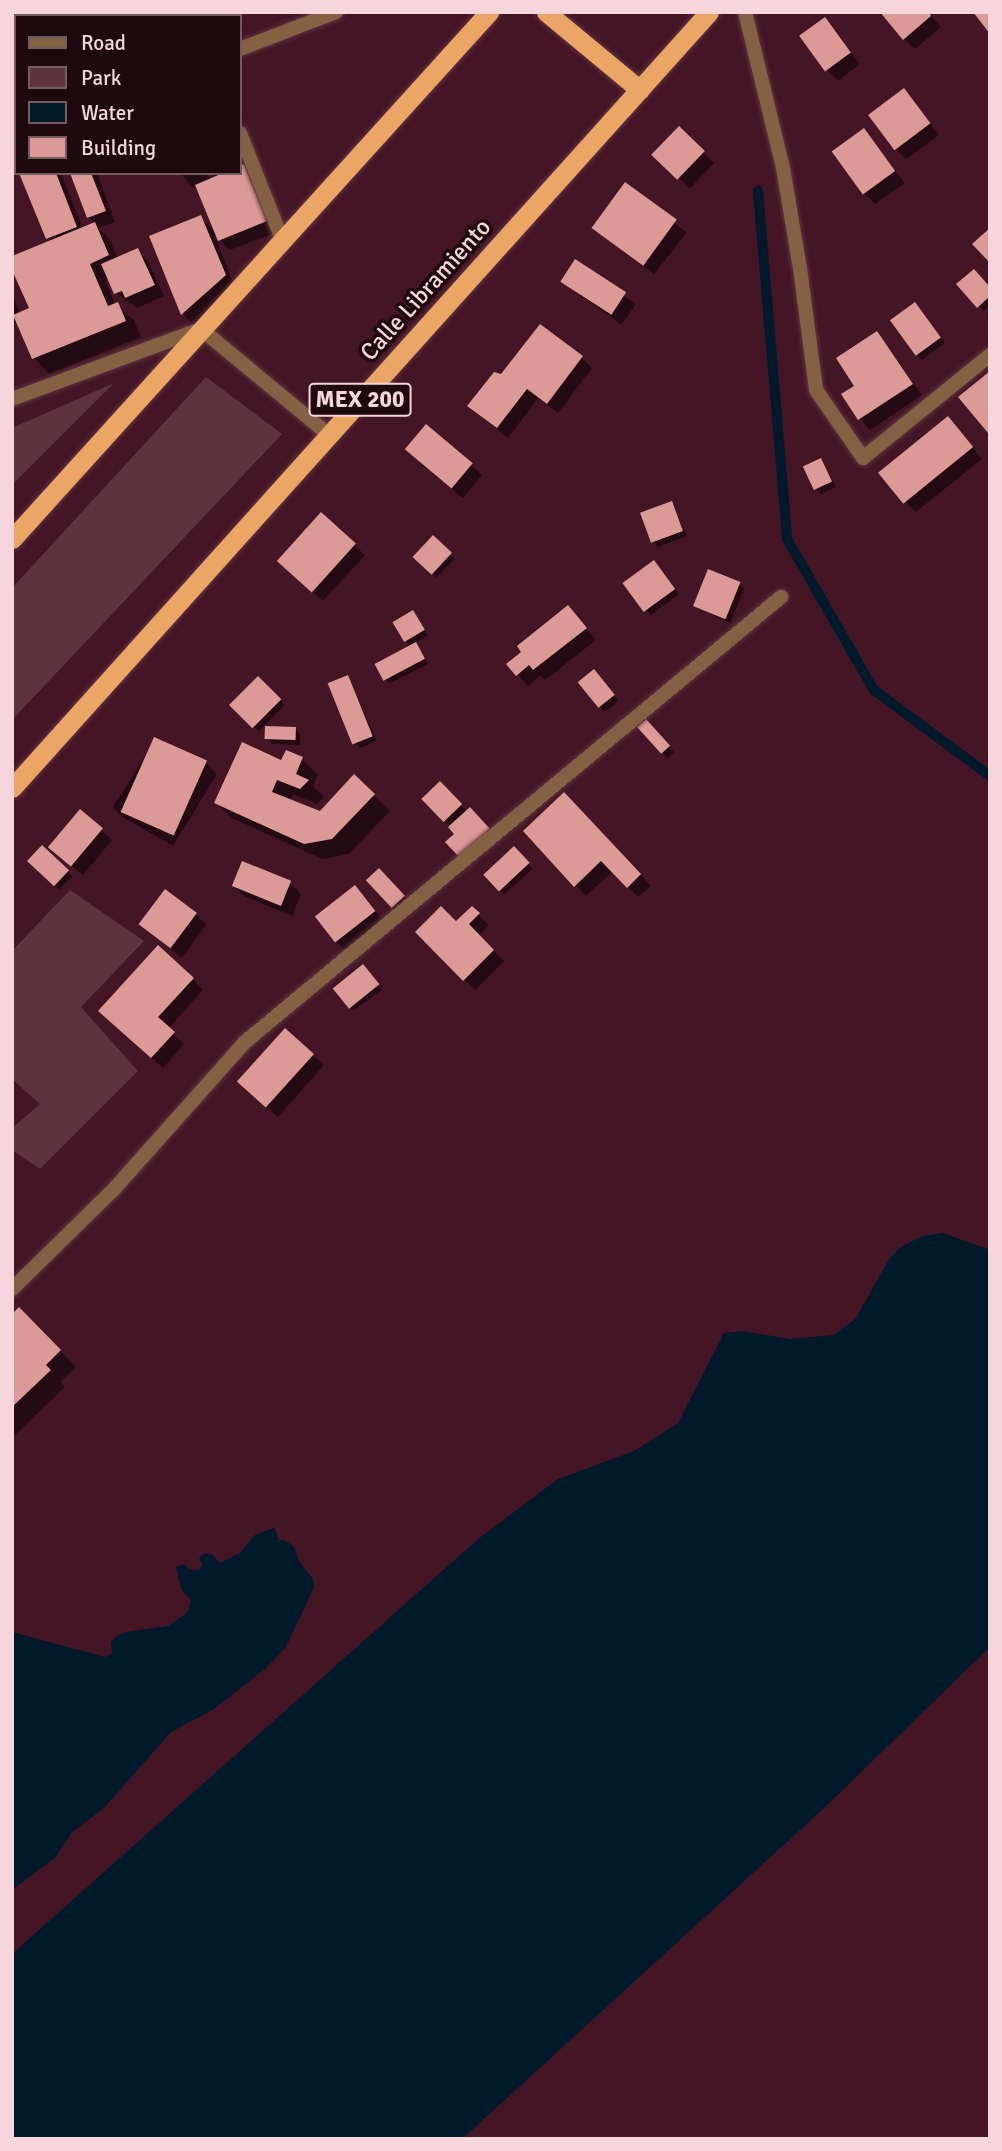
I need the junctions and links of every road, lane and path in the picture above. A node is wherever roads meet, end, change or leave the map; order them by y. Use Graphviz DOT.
graph roads {
  1 [pos="336,12"];
  2 [pos="489,12"];
  3 [pos="546,12"];
  4 [pos="709,12"];
  5 [pos="745,12"];
  6 [pos="242,48"];
  7 [pos="639,90"];
  8 [pos="242,138"];
  9 [pos="282,239"];
  10 [pos="201,329"];
  11 [pos="990,355"];
  12 [pos="12,399"];
  13 [pos="328,435"];
  14 [pos="12,539"];
  15 [pos="781,597"];
  16 [pos="12,788"];
  17 [pos="12,1289"];
  1 -- 6 [label="street"];
  2 -- 9 [label="highway"];
  3 -- 7 [label="highway"];
  4 -- 7 [label="highway, Calle Libramiento / MEX 200"];
  5 -- 11 [label="street"];
  7 -- 13 [label="highway, Calle Libramiento / MEX 200"];
  8 -- 9 [label="street"];
  9 -- 10 [label="highway"];
  10 -- 12 [label="street"];
  10 -- 13 [label="street"];
  10 -- 14 [label="highway"];
  13 -- 16 [label="highway, Calle Libramiento / MEX 200"];
  15 -- 17 [label="street"];
}
